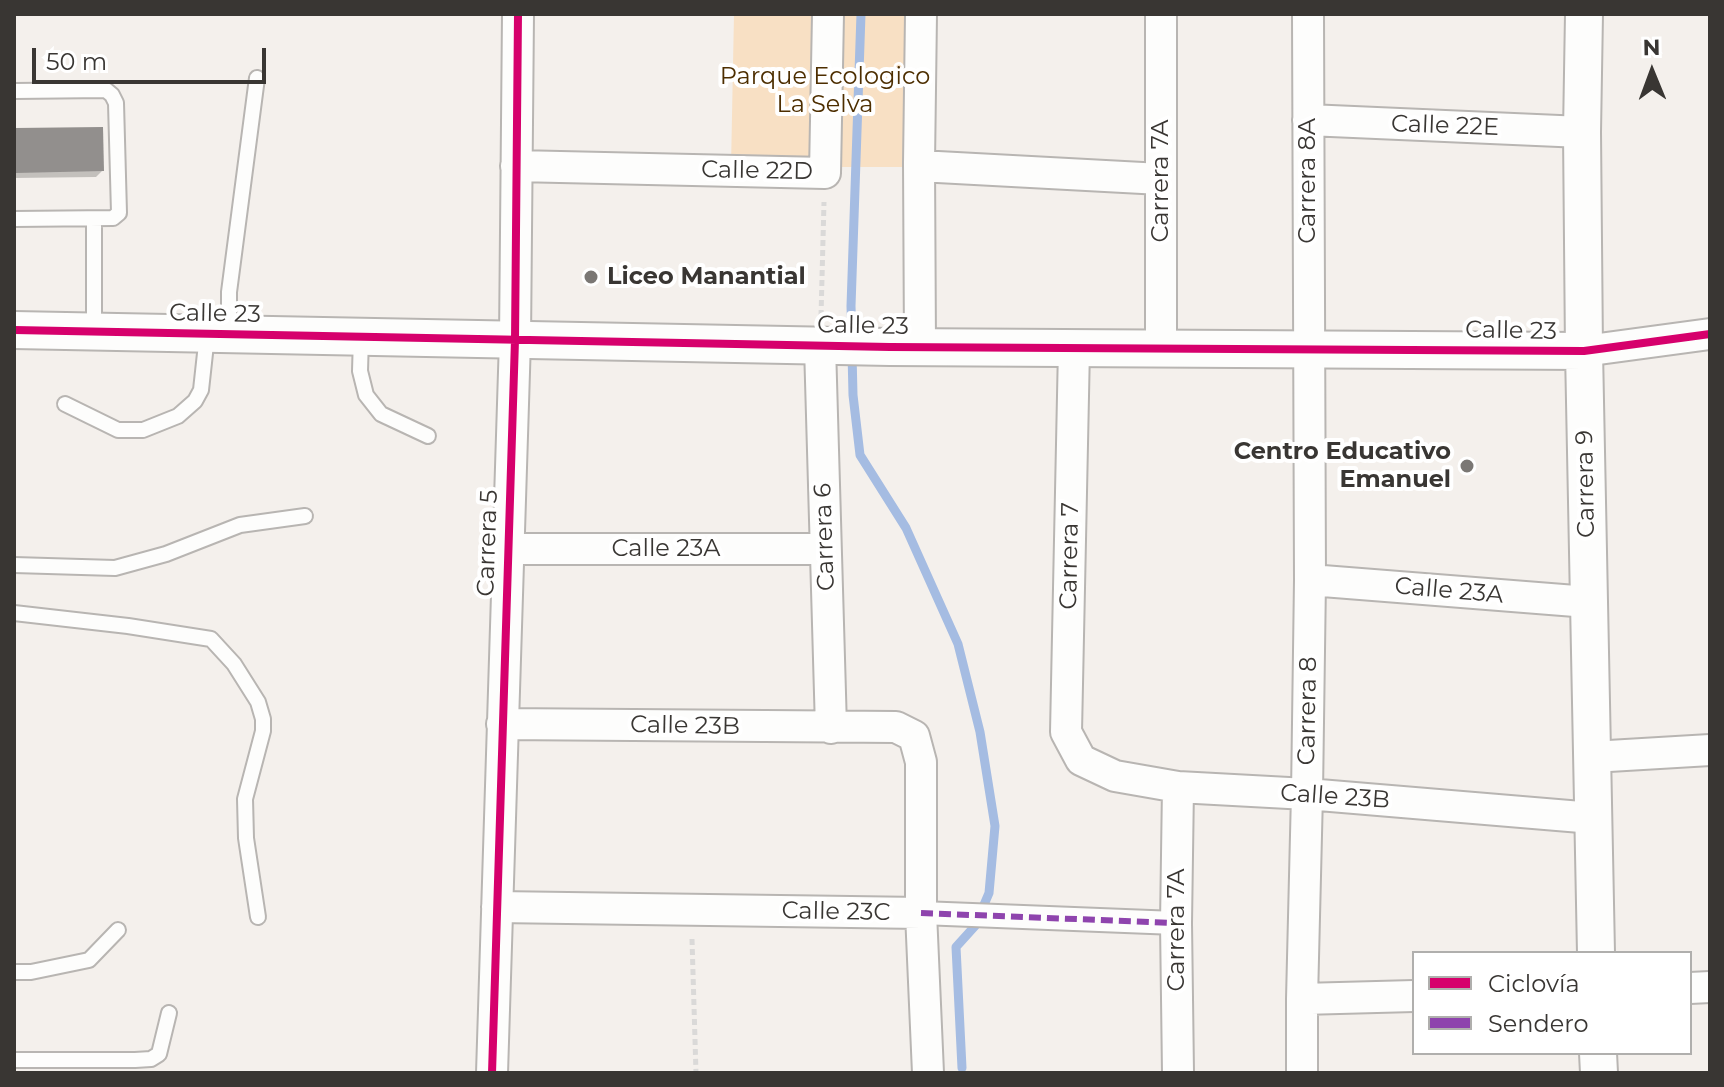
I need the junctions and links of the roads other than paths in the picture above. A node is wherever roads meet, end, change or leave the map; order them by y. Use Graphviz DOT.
graph roads {
  1 [pos="518,14"];
  2 [pos="828,14"];
  3 [pos="921,14"];
  4 [pos="1161,14"];
  5 [pos="1308,14"];
  6 [pos="1584,14"];
  7 [pos="257,78"];
  8 [pos="14,91"];
  9 [pos="1308,120"];
  10 [pos="1582,132"];
  11 [pos="516,166"];
  12 [pos="919,166"];
  13 [pos="1161,179"];
  14 [pos="14,219"];
  15 [pos="94,219"];
  16 [pos="14,330"];
  17 [pos="94,331"];
  18 [pos="218,334"];
  19 [pos="1710,334"];
  20 [pos="361,337"];
  21 [pos="515,340"];
  22 [pos="826,346"];
  23 [pos="905,347"];
  24 [pos="1074,348"];
  25 [pos="1161,348"];
  26 [pos="1309,349"];
  27 [pos="1584,351"];
  28 [pos="65,404"];
  29 [pos="428,436"];
  30 [pos="305,516"];
  31 [pos="508,549"];
  32 [pos="825,549"];
  33 [pos="14,565"];
  34 [pos="1310,580"];
  35 [pos="1588,602"];
  36 [pos="14,613"];
  37 [pos="502,724"];
  38 [pos="831,728"];
  39 [pos="1710,750"];
  40 [pos="1592,757"];
  41 [pos="1081,760"];
  42 [pos="1178,787"];
  43 [pos="1307,794"];
  44 [pos="1593,818"];
  45 [pos="497,907"];
  46 [pos="921,913"];
  47 [pos="258,917"];
  48 [pos="1176,923"];
  49 [pos="118,930"];
  50 [pos="1596,951"];
  51 [pos="14,972"];
  52 [pos="1412,996"];
  53 [pos="1302,999"];
  54 [pos="169,1013"];
  55 [pos="14,1060"];
  56 [pos="492,1073"];
  57 [pos="928,1073"];
  58 [pos="1178,1073"];
  59 [pos="1302,1073"];
  1 -- 11 [label="street, Carrera 5"];
  2 -- 11 [label="street, Calle 22D"];
  3 -- 12 [label="street"];
  4 -- 13 [label="street, Carrera 7A"];
  5 -- 9 [label="street, Carrera 8A"];
  6 -- 10 [label="street, Carrera 9"];
  7 -- 18 [label="lane"];
  8 -- 15 [label="lane"];
  9 -- 10 [label="street, Calle 22E"];
  9 -- 26 [label="street, Carrera 8A"];
  10 -- 27 [label="street, Carrera 9"];
  11 -- 21 [label="street, Carrera 5"];
  12 -- 13 [label="street"];
  12 -- 23 [label="street"];
  13 -- 25 [label="street, Carrera 7A"];
  14 -- 15 [label="lane"];
  15 -- 17 [label="lane"];
  16 -- 17 [label="street, Calle 23"];
  17 -- 18 [label="street, Calle 23"];
  18 -- 20 [label="street, Calle 23"];
  18 -- 28 [label="lane"];
  19 -- 27 [label="street, Calle 23"];
  20 -- 21 [label="street, Calle 23"];
  20 -- 29 [label="lane"];
  21 -- 22 [label="street, Calle 23"];
  21 -- 31 [label="street, Carrera 5"];
  22 -- 23 [label="street, Calle 23"];
  22 -- 32 [label="street, Carrera 6"];
  23 -- 24 [label="street, Calle 23"];
  24 -- 25 [label="street, Calle 23"];
  24 -- 41 [label="street, Carrera 7"];
  25 -- 26 [label="street, Calle 23"];
  26 -- 27 [label="street, Calle 23"];
  26 -- 34 [label="street, Carrera 8"];
  27 -- 35 [label="street, Carrera 9"];
  30 -- 33 [label="lane"];
  31 -- 32 [label="street, Calle 23A"];
  31 -- 37 [label="street, Carrera 5"];
  32 -- 38 [label="street, Carrera 6"];
  34 -- 35 [label="street, Calle 23A"];
  34 -- 43 [label="street, Carrera 8"];
  35 -- 40 [label="street, Carrera 9"];
  36 -- 47 [label="lane"];
  37 -- 38 [label="street, Calle 23B"];
  37 -- 45 [label="street, Carrera 5"];
  38 -- 46 [label="street, Calle 23B"];
  39 -- 40 [label="street"];
  40 -- 44 [label="street, Carrera 9"];
  41 -- 42 [label="street, Calle 23B"];
  42 -- 43 [label="street, Calle 23B"];
  42 -- 48 [label="street, Carrera 7A"];
  43 -- 44 [label="street, Calle 23B"];
  43 -- 53 [label="street, Carrera 8"];
  44 -- 50 [label="street, Carrera 9"];
  45 -- 46 [label="street, Calle 23C"];
  45 -- 56 [label="street, Carrera 5"];
  46 -- 48 [label="street, Calle 23C"];
  46 -- 57 [label="street"];
  48 -- 58 [label="street, Carrera 7A"];
  49 -- 51 [label="lane"];
  52 -- 53 [label="street"];
  53 -- 59 [label="street, Carrera 8"];
  54 -- 55 [label="lane"];
}
